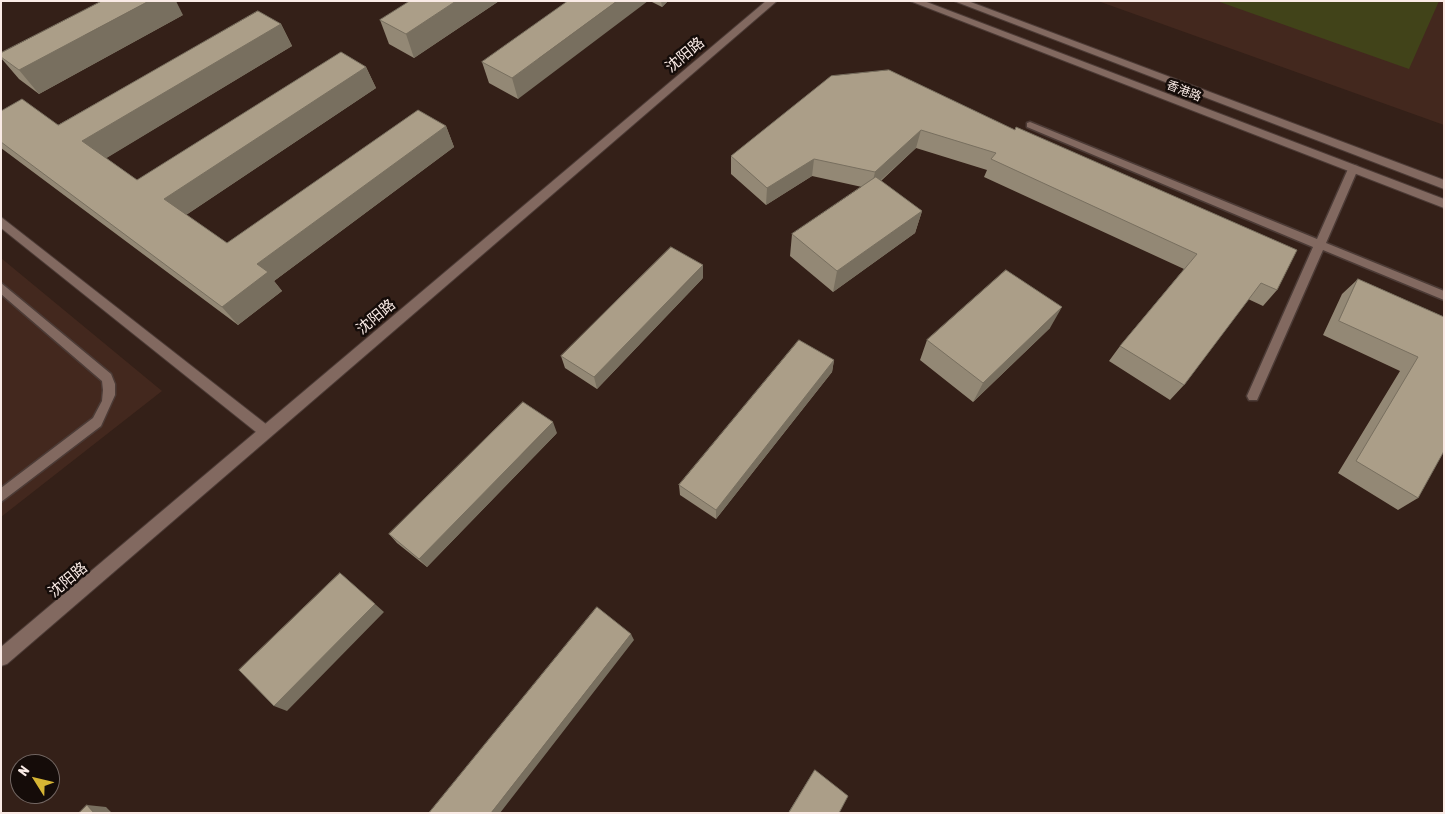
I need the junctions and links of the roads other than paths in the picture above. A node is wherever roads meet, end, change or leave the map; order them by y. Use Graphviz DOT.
graph roads {
  1 [pos="772,1"];
  2 [pos="915,1"];
  3 [pos="959,1"];
  4 [pos="1030,125"];
  5 [pos="1353,169"];
  6 [pos="1444,185"];
  7 [pos="1444,204"];
  8 [pos="1,221"];
  9 [pos="1320,245"];
  10 [pos="1,286"];
  11 [pos="1444,296"];
  12 [pos="1253,396"];
  13 [pos="266,432"];
  14 [pos="1,496"];
  15 [pos="1,658"];
  1 -- 13 [label="street, 沈阳路"];
  2 -- 5 [label="street, 香港路"];
  3 -- 6 [label="street, 香港路"];
  4 -- 9 [label="lane"];
  5 -- 7 [label="street, 香港路"];
  5 -- 9 [label="lane"];
  8 -- 13 [label="street"];
  9 -- 11 [label="lane"];
  9 -- 12 [label="lane"];
  10 -- 14 [label="lane"];
  13 -- 15 [label="street, 沈阳路"];
}
